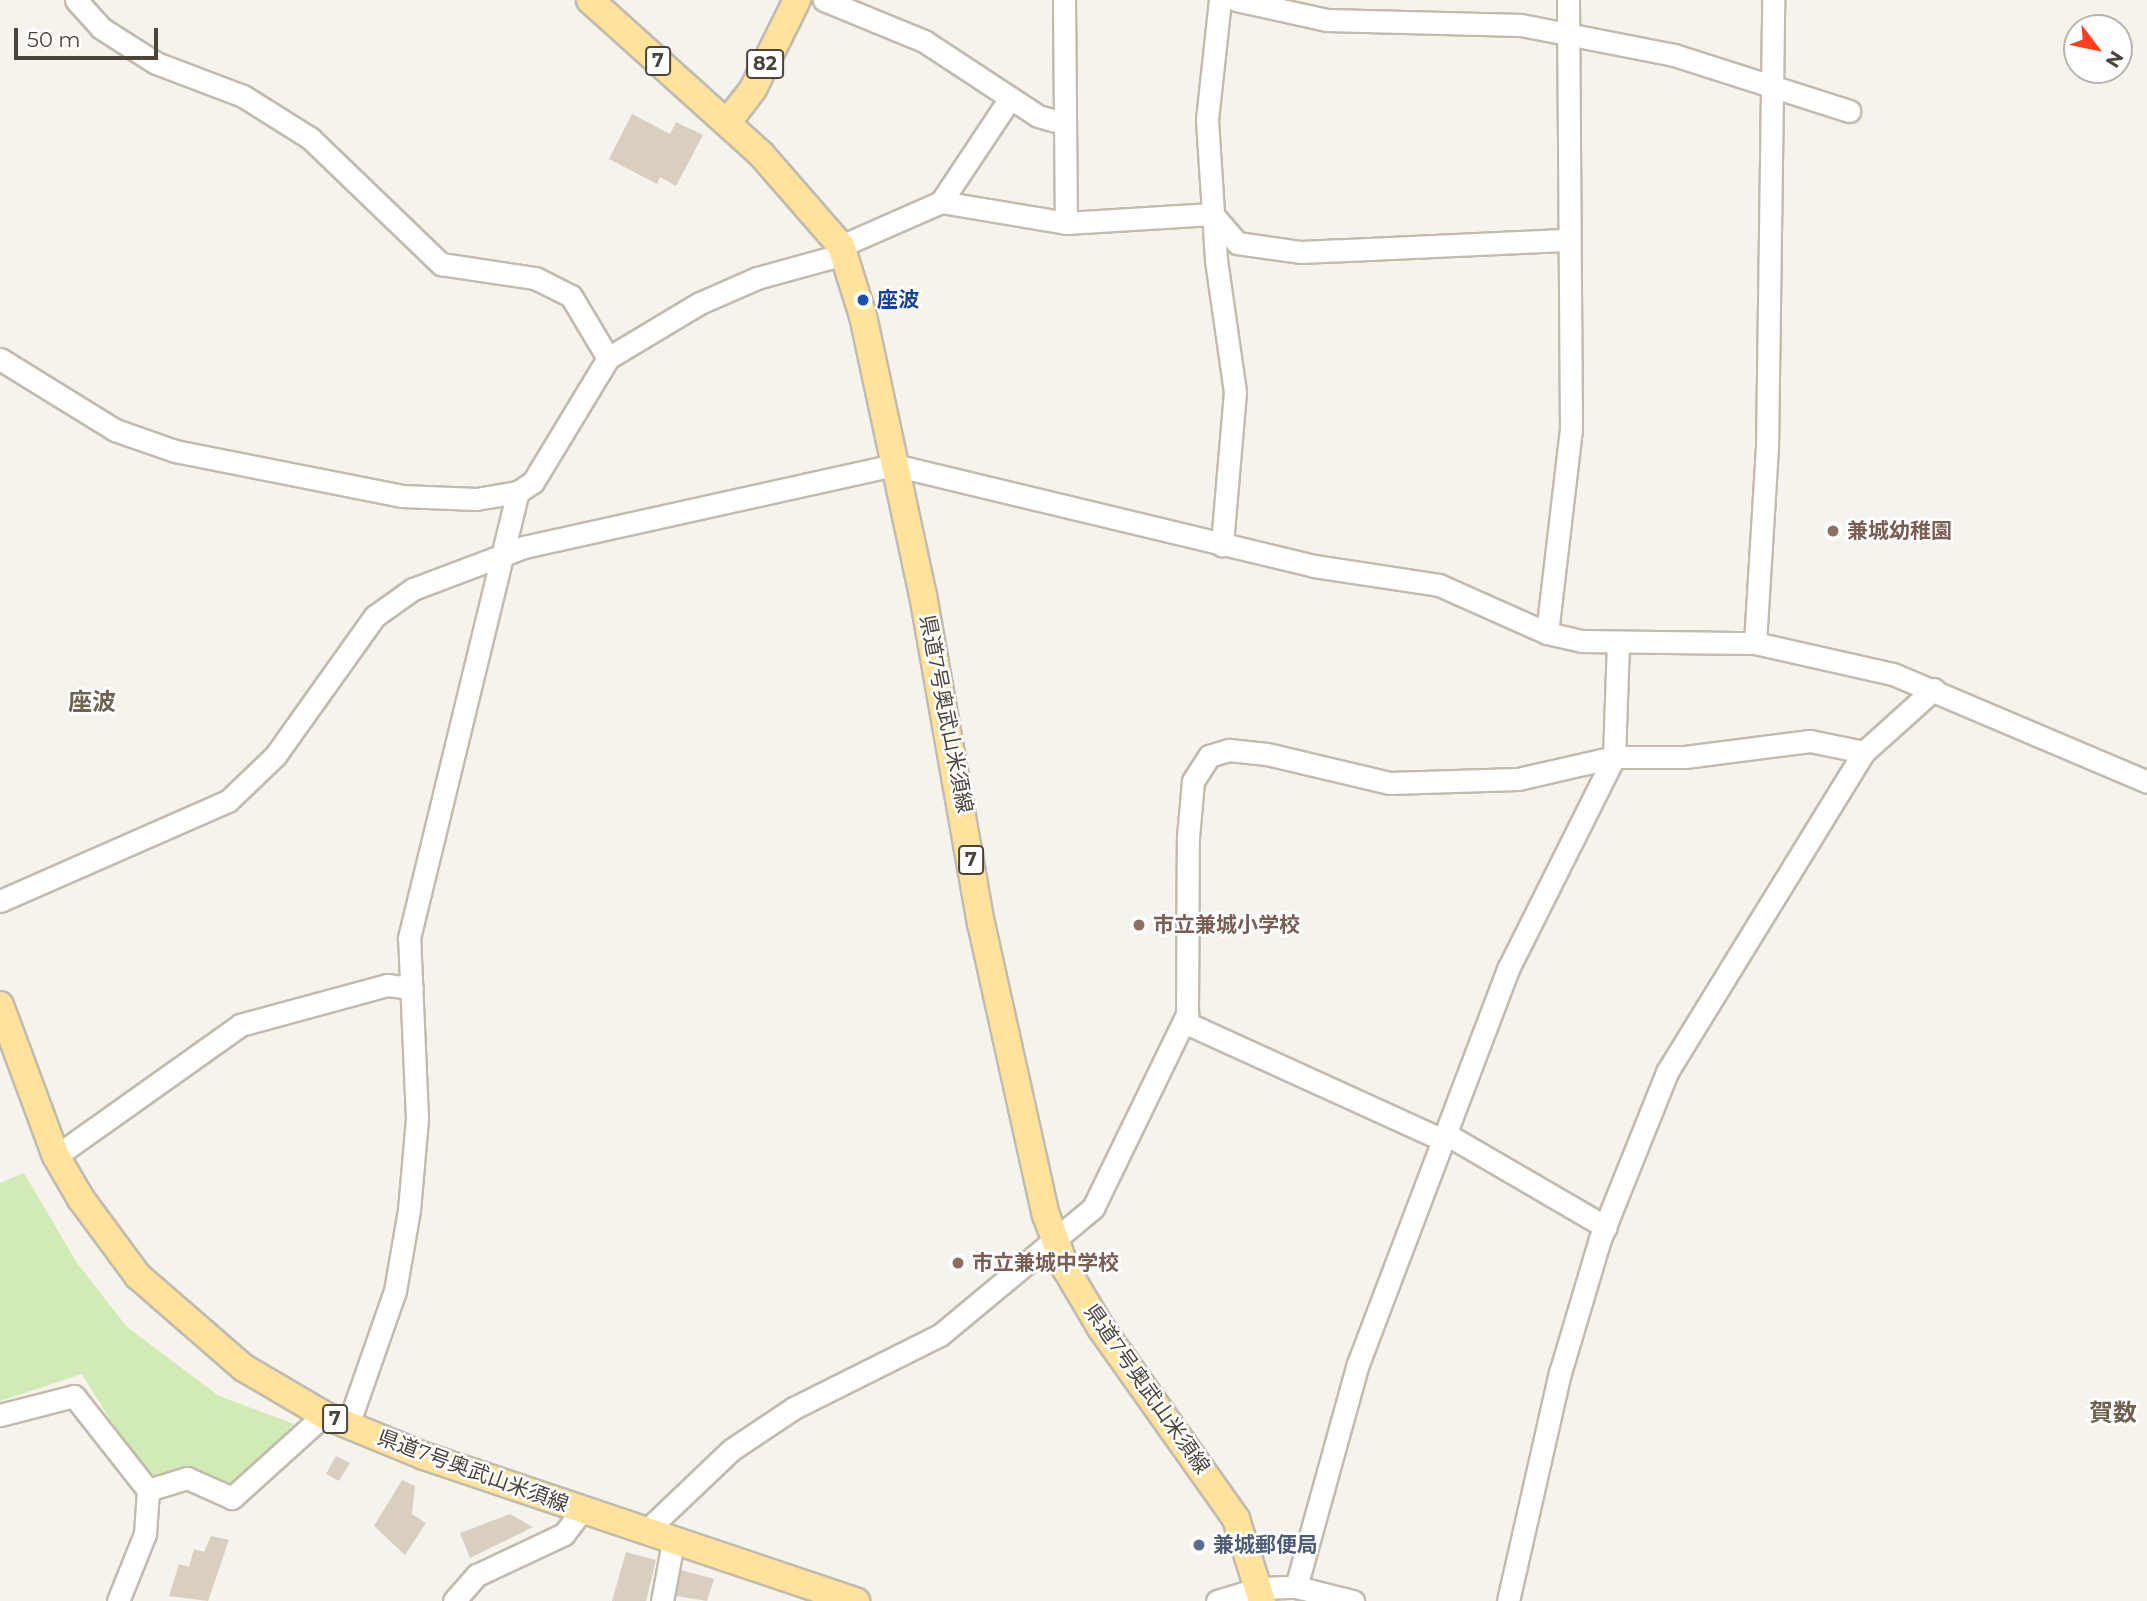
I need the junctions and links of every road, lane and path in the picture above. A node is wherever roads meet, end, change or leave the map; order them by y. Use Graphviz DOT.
graph roads {
  1 [pos="76,0"];
  2 [pos="590,0"];
  3 [pos="797,0"];
  4 [pos="824,0"];
  5 [pos="1064,0"];
  6 [pos="1220,0"];
  7 [pos="1236,0"];
  8 [pos="1568,0"];
  9 [pos="1773,0"];
  10 [pos="1569,34"];
  11 [pos="1770,81"];
  12 [pos="1010,98"];
  13 [pos="1849,111"];
  14 [pos="727,123"];
  15 [pos="1063,123"];
  16 [pos="941,202"];
  17 [pos="1212,214"];
  18 [pos="1066,223"];
  19 [pos="1569,240"];
  20 [pos="842,250"];
  21 [pos="608,358"];
  22 [pos="0,359"];
  23 [pos="894,465"];
  24 [pos="518,492"];
  25 [pos="1222,545"];
  26 [pos="499,554"];
  27 [pos="1547,633"];
  28 [pos="1618,642"];
  29 [pos="1755,643"];
  30 [pos="1934,689"];
  31 [pos="1864,752"];
  32 [pos="1614,757"];
  33 [pos="2147,782"];
  34 [pos="0,901"];
  35 [pos="412,988"];
  36 [pos="0,1005"];
  37 [pos="1184,1022"];
  38 [pos="1445,1137"];
  39 [pos="56,1156"];
  40 [pos="1606,1227"];
  41 [pos="1054,1238"];
  42 [pos="0,1415"];
  43 [pos="336,1420"];
  44 [pos="148,1490"];
  45 [pos="582,1510"];
  46 [pos="646,1531"];
  47 [pos="673,1542"];
  48 [pos="1296,1587"];
  49 [pos="1261,1595"];
  50 [pos="118,1601"];
  51 [pos="454,1601"];
  52 [pos="662,1601"];
  53 [pos="856,1601"];
  54 [pos="1217,1601"];
  55 [pos="1353,1601"];
  56 [pos="1508,1601"];
  1 -- 21 [label="street"];
  2 -- 14 [label="main road, 県道7号奥武山米須線 / 7"];
  3 -- 14 [label="main road, 82"];
  4 -- 12 [label="street"];
  5 -- 15 [label="street"];
  6 -- 17 [label="street"];
  7 -- 10 [label="street"];
  8 -- 10 [label="street"];
  9 -- 11 [label="street"];
  10 -- 11 [label="street"];
  10 -- 19 [label="street"];
  11 -- 13 [label="street"];
  11 -- 29 [label="street"];
  12 -- 15 [label="street"];
  12 -- 16 [label="street"];
  14 -- 20 [label="main road, 県道7号奥武山米須線 / 7"];
  15 -- 18 [label="street"];
  16 -- 18 [label="street"];
  16 -- 20 [label="street"];
  17 -- 18 [label="street"];
  17 -- 19 [label="street"];
  17 -- 25 [label="street"];
  19 -- 27 [label="street"];
  20 -- 21 [label="street"];
  20 -- 23 [label="main road, 県道7号奥武山米須線 / 7"];
  21 -- 24 [label="street"];
  22 -- 24 [label="street"];
  23 -- 25 [label="street"];
  23 -- 26 [label="street"];
  23 -- 41 [label="main road, 県道7号奥武山米須線 / 7"];
  24 -- 26 [label="street"];
  25 -- 27 [label="street"];
  26 -- 34 [label="street"];
  26 -- 35 [label="street"];
  27 -- 28 [label="street"];
  28 -- 29 [label="street"];
  28 -- 32 [label="street"];
  29 -- 30 [label="street"];
  30 -- 31 [label="street"];
  30 -- 33 [label="street"];
  31 -- 32 [label="street"];
  31 -- 40 [label="street"];
  32 -- 37 [label="street"];
  32 -- 38 [label="street"];
  35 -- 39 [label="street"];
  35 -- 43 [label="street"];
  36 -- 39 [label="main road, 県道7号奥武山米須線 / 7"];
  37 -- 38 [label="street"];
  37 -- 41 [label="street"];
  38 -- 40 [label="street"];
  38 -- 48 [label="street"];
  39 -- 43 [label="main road, 県道7号奥武山米須線 / 7"];
  40 -- 56 [label="street"];
  41 -- 46 [label="street"];
  41 -- 49 [label="main road, 県道7号奥武山米須線 / 7"];
  42 -- 44 [label="street"];
  43 -- 44 [label="street"];
  43 -- 45 [label="main road, 県道7号奥武山米須線 / 7"];
  44 -- 50 [label="street"];
  45 -- 46 [label="main road, 県道7号奥武山米須線 / 7"];
  45 -- 51 [label="street"];
  46 -- 47 [label="main road, 県道7号奥武山米須線 / 7"];
  47 -- 52 [label="street"];
  47 -- 53 [label="main road, 県道7号奥武山米須線 / 7"];
  48 -- 49 [label="street"];
  48 -- 55 [label="street"];
  49 -- 54 [label="street"];
}
